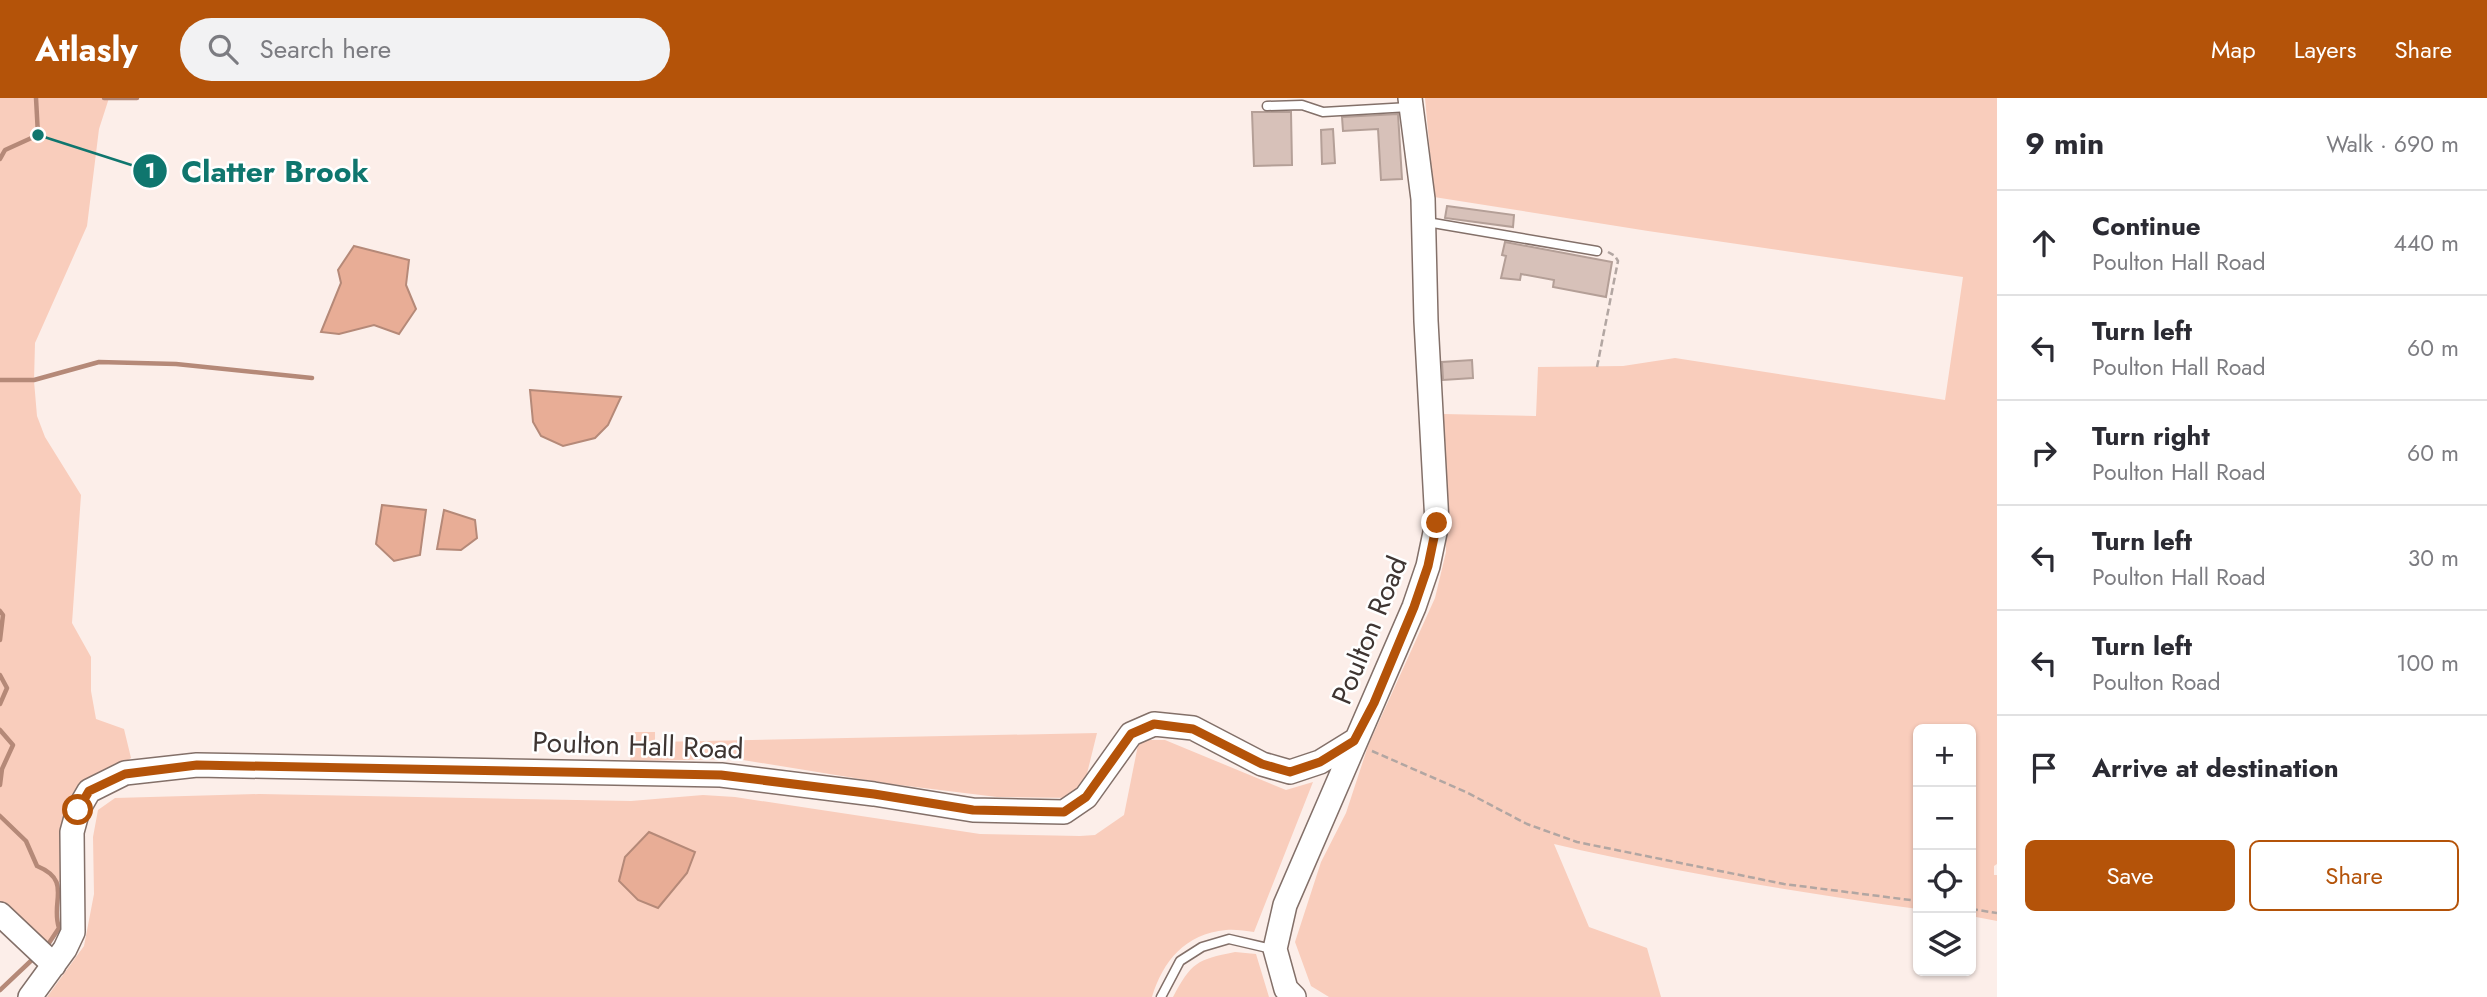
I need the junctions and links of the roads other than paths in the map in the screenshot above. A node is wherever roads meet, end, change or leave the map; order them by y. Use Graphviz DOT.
graph roads {
  1 [pos="1410,103"];
  2 [pos="1267,106"];
  3 [pos="1424,222"];
  4 [pos="1597,251"];
  5 [pos="1354,741"];
  6 [pos="0,914"];
  7 [pos="1275,950"];
  8 [pos="51,963"];
  9 [pos="30,997"];
  10 [pos="1161,997"];
  11 [pos="1294,997"];
  1 -- 2 [label="lane"];
  1 -- 3 [label="street, Poulton Road"];
  3 -- 4 [label="lane"];
  3 -- 5 [label="street, Poulton Road"];
  5 -- 7 [label="street, Poulton Road"];
  5 -- 8 [label="street, Poulton Hall Road"];
  6 -- 8 [label="street"];
  7 -- 10 [label="lane"];
  7 -- 11 [label="street, Poulton Road"];
  8 -- 9 [label="street, Poulton Hall Road"];
}
